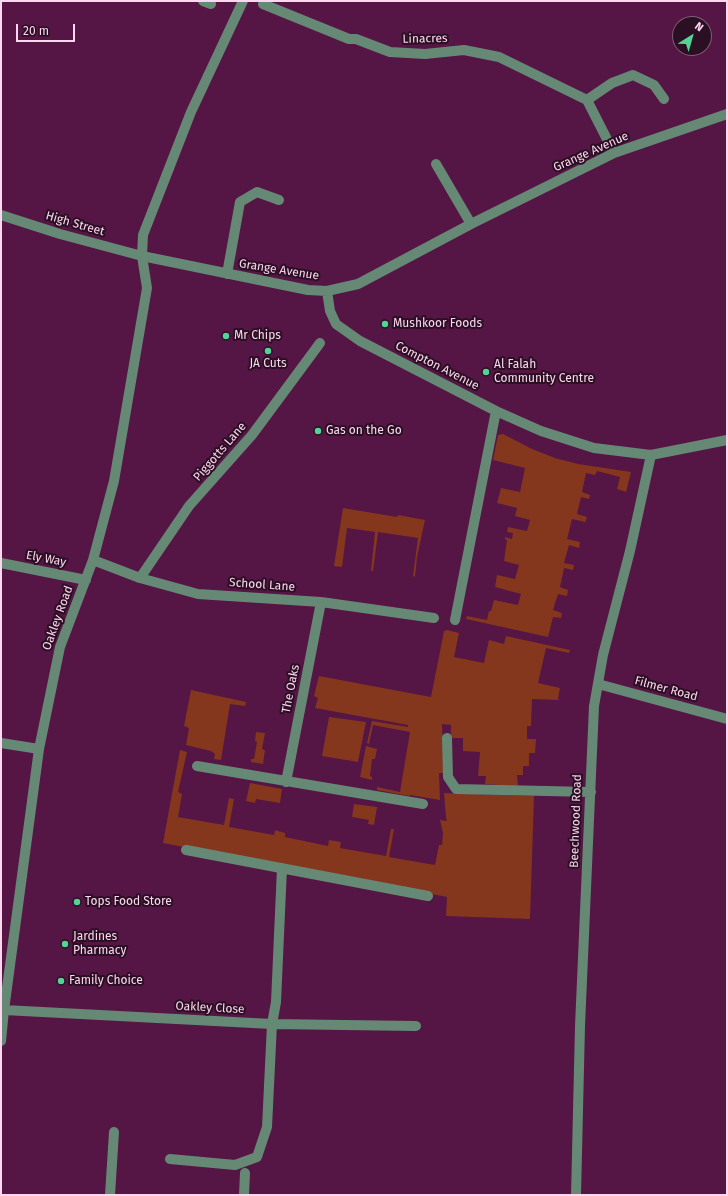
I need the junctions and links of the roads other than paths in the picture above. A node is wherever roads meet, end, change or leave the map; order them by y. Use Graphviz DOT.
graph roads {
  1 [pos="243,1"];
  2 [pos="263,4"];
  3 [pos="587,100"];
  4 [pos="664,100"];
  5 [pos="727,114"];
  6 [pos="614,153"];
  7 [pos="436,164"];
  8 [pos="279,200"];
  9 [pos="1,215"];
  10 [pos="471,224"];
  11 [pos="142,256"];
  12 [pos="227,274"];
  13 [pos="327,291"];
  14 [pos="320,344"];
  15 [pos="496,411"];
  16 [pos="727,440"];
  17 [pos="651,455"];
  18 [pos="93,560"];
  19 [pos="1,563"];
  20 [pos="140,578"];
  21 [pos="86,580"];
  22 [pos="321,602"];
  23 [pos="434,618"];
  24 [pos="455,620"];
  25 [pos="598,684"];
  26 [pos="727,719"];
  27 [pos="447,738"];
  28 [pos="1,742"];
  29 [pos="39,749"];
  30 [pos="197,766"];
  31 [pos="286,782"];
  32 [pos="591,792"];
  33 [pos="423,804"];
  34 [pos="186,850"];
  35 [pos="282,868"];
  36 [pos="428,896"];
  37 [pos="4,1010"];
  38 [pos="272,1024"];
  39 [pos="416,1026"];
  40 [pos="1,1041"];
  41 [pos="114,1132"];
  42 [pos="170,1159"];
  43 [pos="245,1173"];
  44 [pos="110,1195"];
  45 [pos="244,1195"];
  46 [pos="576,1195"];
  1 -- 11 [label="street, Oakley Road"];
  2 -- 3 [label="street, Linacres"];
  3 -- 4 [label="street"];
  3 -- 6 [label="street"];
  5 -- 6 [label="street, Grange Avenue"];
  6 -- 10 [label="street, Grange Avenue"];
  7 -- 10 [label="street"];
  8 -- 12 [label="street"];
  9 -- 11 [label="street, High Street"];
  10 -- 13 [label="street, Grange Avenue"];
  11 -- 12 [label="street, Grange Avenue"];
  11 -- 18 [label="street, Oakley Road"];
  12 -- 13 [label="street, Grange Avenue"];
  13 -- 15 [label="street, Compton Avenue"];
  14 -- 20 [label="street, Piggotts Lane"];
  15 -- 17 [label="street, Compton Avenue"];
  15 -- 24 [label="street"];
  16 -- 17 [label="street, Compton Avenue"];
  17 -- 25 [label="street, Beechwood Road"];
  18 -- 20 [label="street, School Lane"];
  18 -- 21 [label="street, Oakley Road"];
  19 -- 21 [label="street, Ely Way"];
  20 -- 22 [label="street, School Lane"];
  21 -- 29 [label="street, Oakley Road"];
  22 -- 23 [label="street, School Lane"];
  22 -- 31 [label="street, The Oaks"];
  25 -- 26 [label="street, Filmer Road"];
  25 -- 32 [label="street, Beechwood Road"];
  27 -- 32 [label="street"];
  28 -- 29 [label="street"];
  29 -- 37 [label="street, Oakley Road"];
  30 -- 31 [label="street"];
  31 -- 33 [label="street"];
  32 -- 46 [label="street, Beechwood Road"];
  34 -- 35 [label="street"];
  35 -- 36 [label="street"];
  35 -- 38 [label="street"];
  37 -- 38 [label="street, Oakley Close"];
  37 -- 40 [label="street, Oakley Road"];
  38 -- 39 [label="street, Oakley Close"];
  38 -- 42 [label="street"];
  41 -- 44 [label="street"];
  43 -- 45 [label="street"];
}
